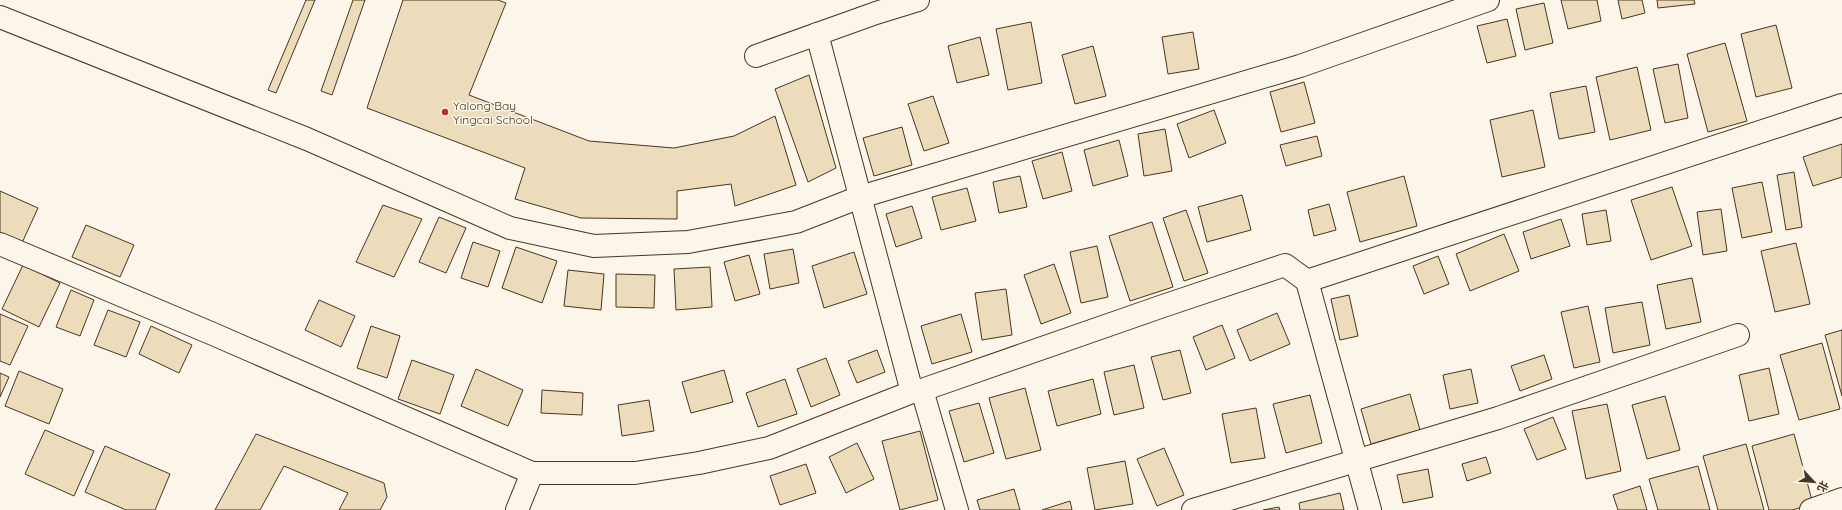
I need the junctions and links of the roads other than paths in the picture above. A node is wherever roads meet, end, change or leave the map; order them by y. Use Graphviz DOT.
graph roads {
  1 [pos="918,0"];
  2 [pos="1488,0"];
  3 [pos="0,17"];
  4 [pos="817,34"];
  5 [pos="756,56"];
  6 [pos="1842,105"];
  7 [pos="860,197"];
  8 [pos="0,244"];
  9 [pos="1306,282"];
  10 [pos="1738,335"];
  11 [pos="917,391"];
  12 [pos="1356,460"];
  13 [pos="532,473"];
  14 [pos="1842,499"];
  15 [pos="517,510"];
  16 [pos="957,510"];
  17 [pos="1193,510"];
  18 [pos="1370,510"];
  19 [pos="1810,510"];
  1 -- 4 [label="street"];
  2 -- 7 [label="street"];
  3 -- 7 [label="street"];
  4 -- 5 [label="street"];
  4 -- 7 [label="street"];
  6 -- 9 [label="street"];
  7 -- 11 [label="street"];
  8 -- 13 [label="street"];
  9 -- 11 [label="street"];
  9 -- 12 [label="street"];
  10 -- 12 [label="street"];
  11 -- 13 [label="street"];
  11 -- 16 [label="street"];
  12 -- 17 [label="street"];
  12 -- 18 [label="street"];
  13 -- 15 [label="street"];
  14 -- 19 [label="street"];
}
